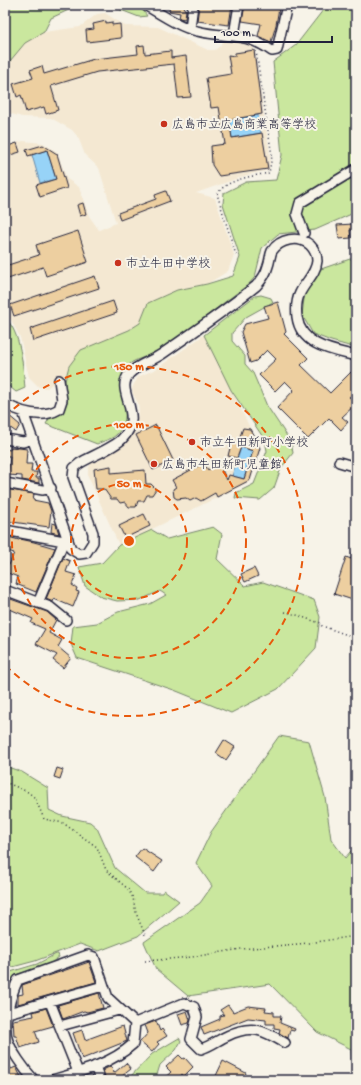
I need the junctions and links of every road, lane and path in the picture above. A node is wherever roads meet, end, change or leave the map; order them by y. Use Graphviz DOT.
graph roads {
  1 [pos="145,5"];
  2 [pos="193,5"];
  3 [pos="239,5"];
  4 [pos="288,5"];
  5 [pos="190,28"];
  6 [pos="234,36"];
  7 [pos="256,41"];
  8 [pos="356,169"];
  9 [pos="304,234"];
  10 [pos="236,255"];
  11 [pos="356,356"];
  12 [pos="59,380"];
  13 [pos="5,404"];
  14 [pos="23,412"];
  15 [pos="33,438"];
  16 [pos="5,439"];
  17 [pos="339,462"];
  18 [pos="356,467"];
  19 [pos="5,483"];
  20 [pos="51,488"];
  21 [pos="5,530"];
  22 [pos="66,540"];
  23 [pos="5,590"];
  24 [pos="38,603"];
  25 [pos="284,612"];
  26 [pos="66,620"];
  27 [pos="356,638"];
  28 [pos="5,782"];
  29 [pos="356,834"];
  30 [pos="356,873"];
  31 [pos="145,935"];
  32 [pos="356,936"];
  33 [pos="145,961"];
  34 [pos="103,986"];
  35 [pos="50,1002"];
  36 [pos="119,1010"];
  37 [pos="8,1013"];
  38 [pos="135,1023"];
  39 [pos="60,1026"];
  40 [pos="285,1043"];
  41 [pos="95,1066"];
  42 [pos="78,1072"];
  43 [pos="34,1080"];
  44 [pos="52,1080"];
  45 [pos="100,1080"];
  1 -- 5 [label="street"];
  2 -- 5 [label="street"];
  3 -- 6 [label="street"];
  4 -- 7 [label="street"];
  5 -- 6 [label="street"];
  6 -- 7 [label="street"];
  7 -- 10 [label="path"];
  8 -- 9 [label="street"];
  11 -- 22 [label="street"];
  12 -- 14 [label="street"];
  13 -- 14 [label="street"];
  14 -- 15 [label="street"];
  15 -- 16 [label="street"];
  15 -- 20 [label="street"];
  17 -- 18 [label="street"];
  19 -- 20 [label="street"];
  20 -- 22 [label="street"];
  21 -- 22 [label="street"];
  22 -- 24 [label="street"];
  23 -- 24 [label="street"];
  24 -- 26 [label="street"];
  25 -- 27 [label="path"];
  28 -- 31 [label="path"];
  29 -- 30 [label="path"];
  32 -- 33 [label="path"];
  34 -- 35 [label="street"];
  34 -- 36 [label="street"];
  34 -- 37 [label="street"];
  35 -- 37 [label="street"];
  35 -- 39 [label="street"];
  36 -- 38 [label="street"];
  36 -- 39 [label="street"];
  37 -- 43 [label="street"];
  38 -- 40 [label="street"];
  38 -- 41 [label="street"];
  39 -- 42 [label="street"];
  41 -- 42 [label="street"];
  41 -- 45 [label="street"];
  42 -- 44 [label="street"];
}
